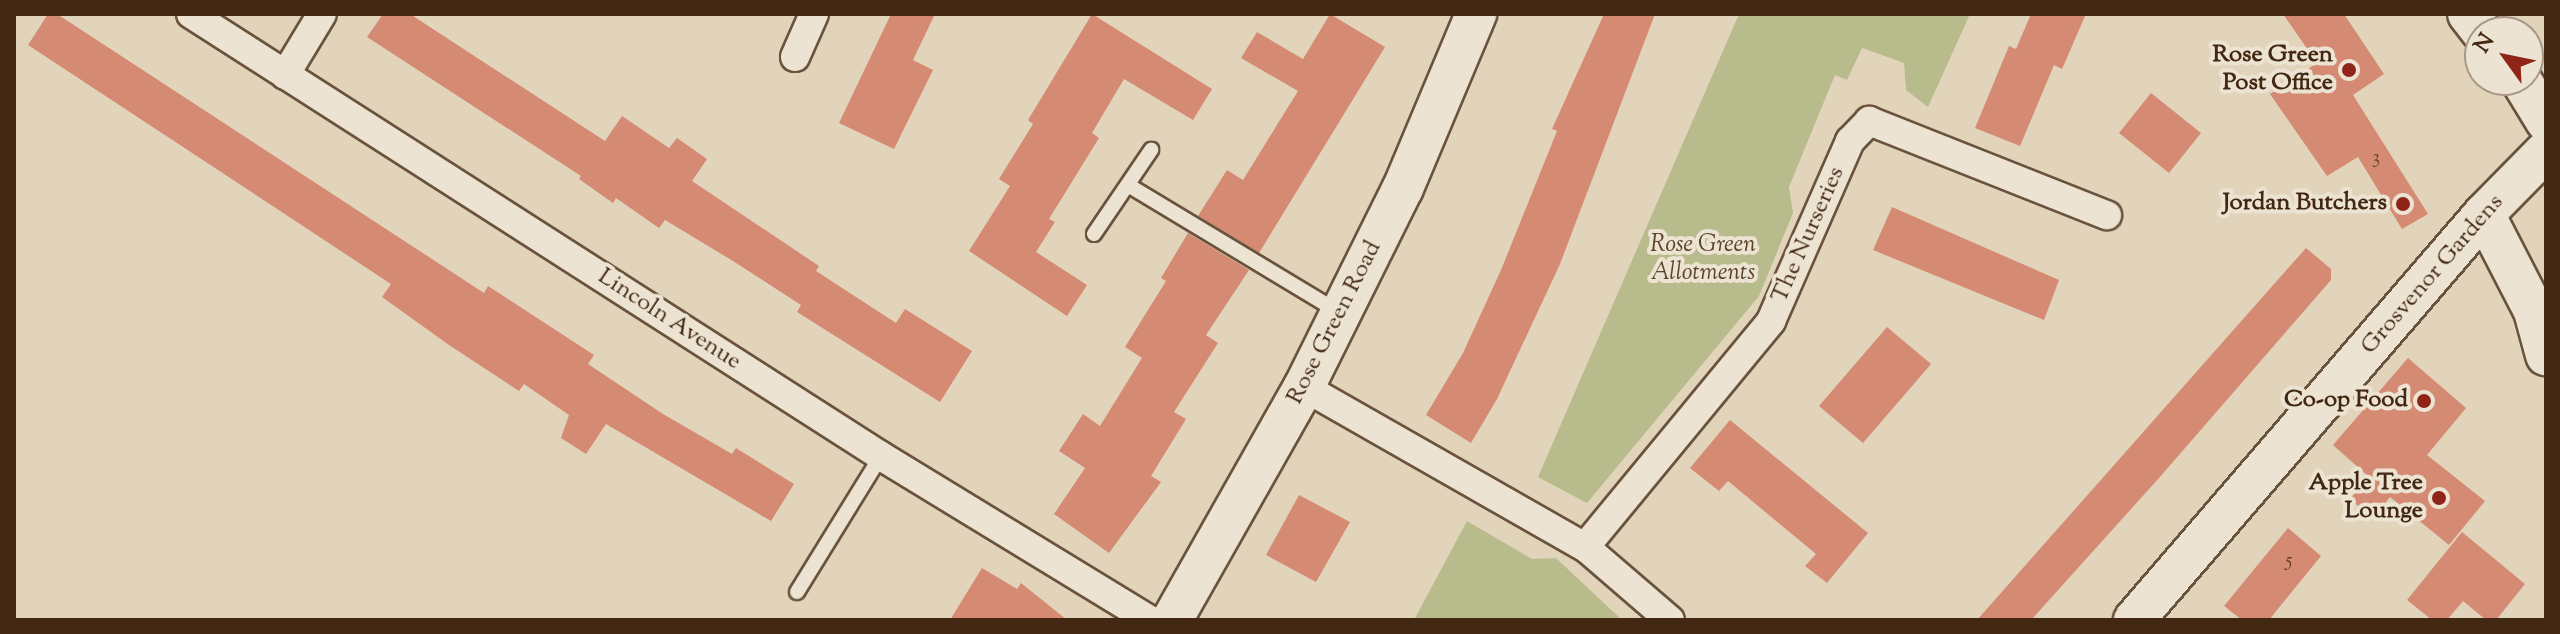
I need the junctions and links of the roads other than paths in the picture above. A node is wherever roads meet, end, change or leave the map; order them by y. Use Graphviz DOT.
graph roads {
  1 [pos="191,14"];
  2 [pos="322,14"];
  3 [pos="814,14"];
  4 [pos="1476,14"];
  5 [pos="795,57"];
  6 [pos="285,75"];
  7 [pos="2531,96"];
  8 [pos="2546,121"];
  9 [pos="1151,150"];
  10 [pos="2546,151"];
  11 [pos="1128,185"];
  12 [pos="2484,214"];
  13 [pos="2107,215"];
  14 [pos="1094,234"];
  15 [pos="1340,313"];
  16 [pos="2546,355"];
  17 [pos="1304,387"];
  18 [pos="881,456"];
  19 [pos="1585,547"];
  20 [pos="797,592"];
  21 [pos="1150,620"];
  22 [pos="1172,620"];
  23 [pos="1670,620"];
  24 [pos="2134,620"];
  1 -- 6 [label="street, Lincoln Avenue"];
  2 -- 6 [label="street"];
  3 -- 5 [label="street"];
  4 -- 15 [label="street, Rose Green Road"];
  6 -- 18 [label="street, Lincoln Avenue"];
  7 -- 8 [label="street"];
  9 -- 11 [label="lane"];
  10 -- 12 [label="street, Grosvenor Gardens"];
  11 -- 14 [label="lane"];
  11 -- 15 [label="lane"];
  12 -- 16 [label="street"];
  12 -- 24 [label="street, Grosvenor Gardens"];
  13 -- 19 [label="street, The Nurseries"];
  15 -- 17 [label="street, Rose Green Road"];
  17 -- 19 [label="street"];
  17 -- 22 [label="street, Rose Green Road"];
  18 -- 20 [label="lane"];
  18 -- 21 [label="street, Lincoln Avenue"];
  19 -- 23 [label="street"];
}
